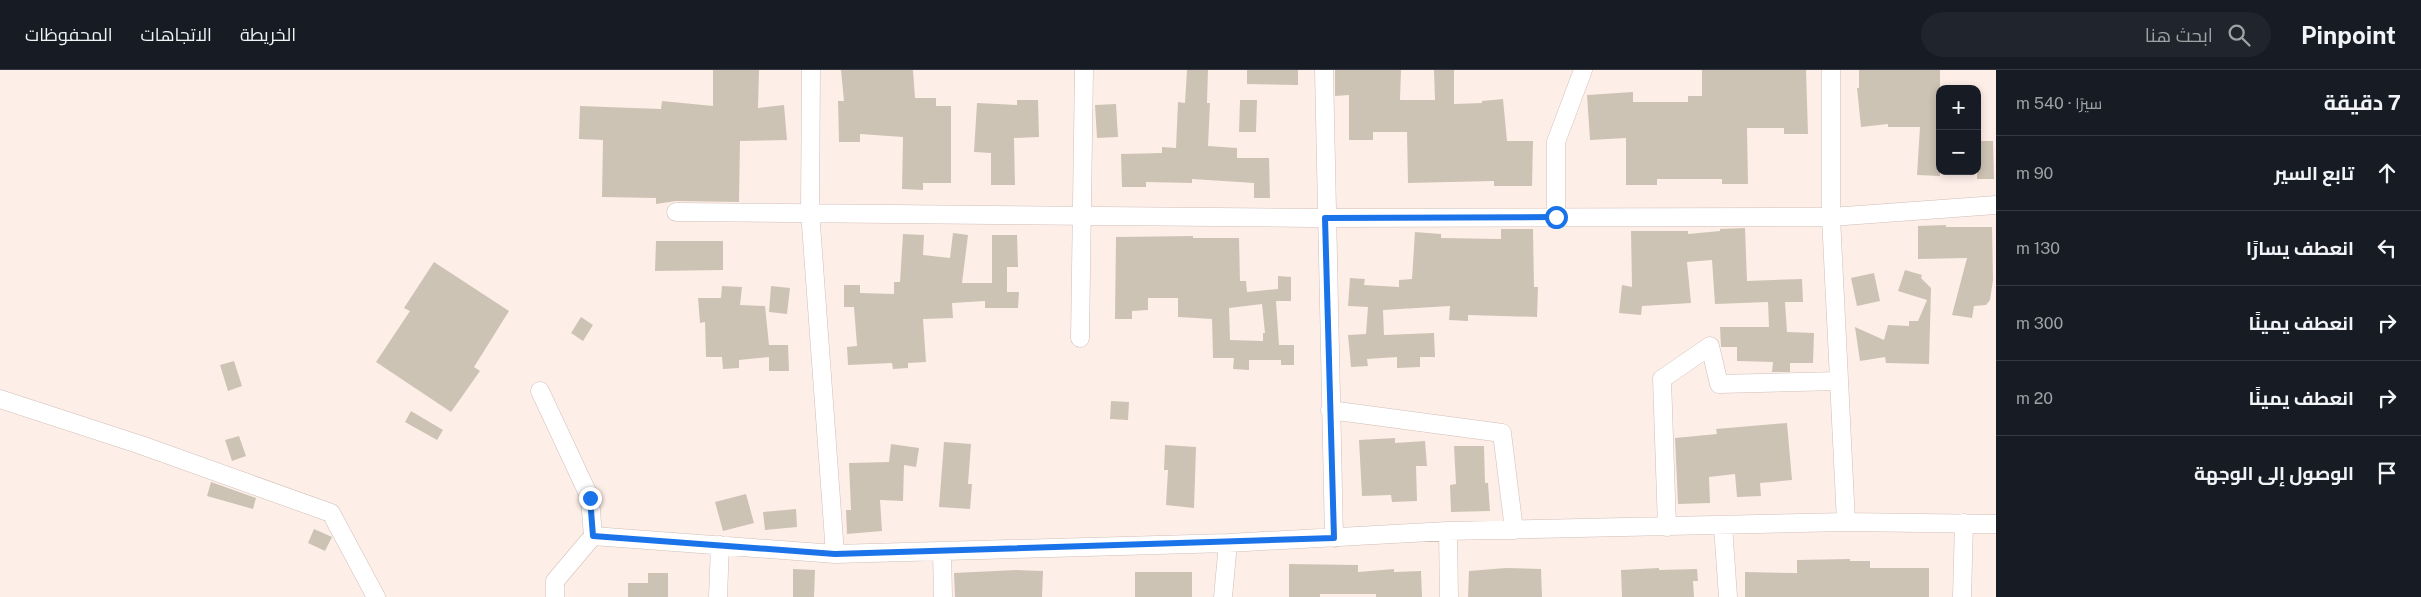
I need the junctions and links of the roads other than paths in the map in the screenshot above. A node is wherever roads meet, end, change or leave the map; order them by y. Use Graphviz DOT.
graph roads {
  1 [pos="811,70"];
  2 [pos="1084,70"];
  3 [pos="1324,70"];
  4 [pos="1583,70"];
  5 [pos="1831,70"];
  6 [pos="1996,205"];
  7 [pos="676,212"];
  8 [pos="810,212"];
  9 [pos="1082,215"];
  10 [pos="1556,217"];
  11 [pos="1831,217"];
  12 [pos="1325,218"];
  13 [pos="1080,338"];
  14 [pos="1839,382"];
  15 [pos="540,391"];
  16 [pos="0,399"];
  17 [pos="1330,410"];
  18 [pos="1846,522"];
  19 [pos="1964,523"];
  20 [pos="1996,524"];
  21 [pos="1724,526"];
  22 [pos="1667,527"];
  23 [pos="1514,530"];
  24 [pos="1448,531"];
  25 [pos="593,536"];
  26 [pos="1334,538"];
  27 [pos="1228,543"];
  28 [pos="720,546"];
  29 [pos="942,551"];
  30 [pos="835,554"];
  31 [pos="376,597"];
  32 [pos="555,597"];
  33 [pos="718,597"];
  34 [pos="943,597"];
  35 [pos="1223,597"];
  36 [pos="1449,597"];
  37 [pos="1728,597"];
  38 [pos="1962,597"];
  1 -- 8 [label="street"];
  2 -- 9 [label="street"];
  3 -- 12 [label="street"];
  4 -- 10 [label="street"];
  5 -- 11 [label="street"];
  6 -- 11 [label="street"];
  7 -- 8 [label="street"];
  8 -- 9 [label="street"];
  8 -- 30 [label="street"];
  9 -- 12 [label="street"];
  9 -- 13 [label="street"];
  10 -- 11 [label="street"];
  10 -- 12 [label="street"];
  11 -- 14 [label="street"];
  12 -- 17 [label="street"];
  14 -- 18 [label="street"];
  14 -- 22 [label="street"];
  15 -- 25 [label="street"];
  16 -- 31 [label="street"];
  17 -- 23 [label="street"];
  17 -- 26 [label="street"];
  18 -- 19 [label="street"];
  18 -- 21 [label="street"];
  19 -- 20 [label="street"];
  19 -- 38 [label="street"];
  21 -- 22 [label="street"];
  21 -- 37 [label="street"];
  22 -- 23 [label="street"];
  23 -- 24 [label="street"];
  24 -- 26 [label="street"];
  24 -- 36 [label="street"];
  25 -- 28 [label="street"];
  25 -- 32 [label="street"];
  26 -- 27 [label="street"];
  27 -- 29 [label="street"];
  27 -- 35 [label="street"];
  28 -- 30 [label="street"];
  28 -- 33 [label="street"];
  29 -- 30 [label="street"];
  29 -- 34 [label="street"];
}
